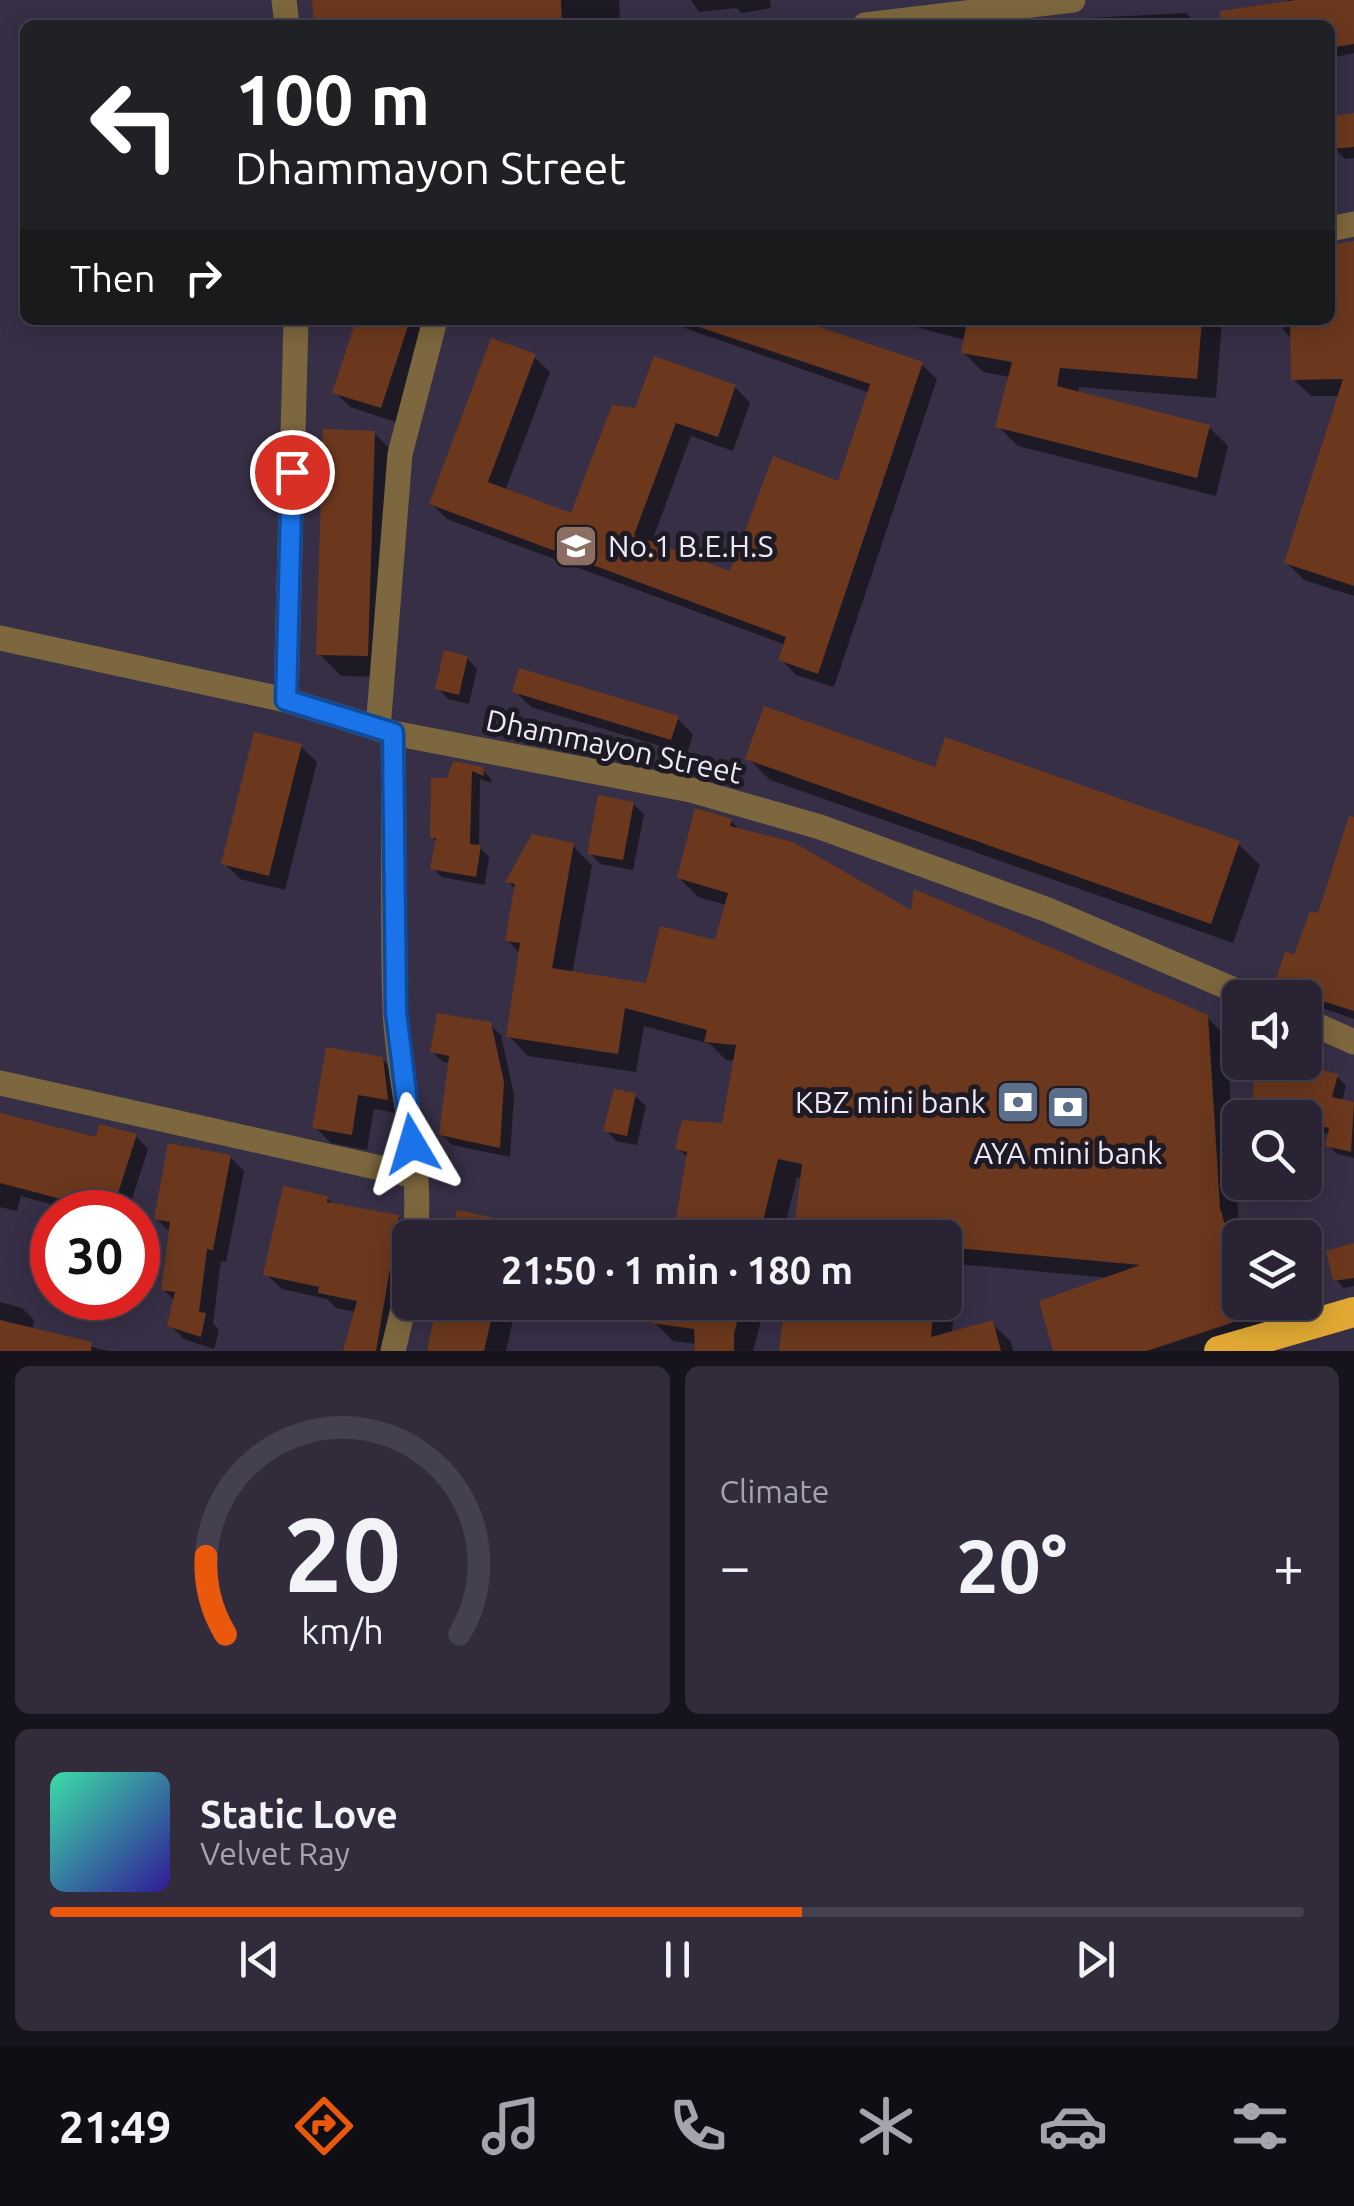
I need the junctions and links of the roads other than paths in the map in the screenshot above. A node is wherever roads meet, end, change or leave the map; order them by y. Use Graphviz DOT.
graph roads {
  1 [pos="1073,0"];
  2 [pos="907,20"];
  3 [pos="296,325"];
  4 [pos="434,325"];
  5 [pos="0,638"];
  6 [pos="286,700"];
  7 [pos="386,731"];
  8 [pos="1222,985"];
  9 [pos="1322,1028"];
  10 [pos="1354,1042"];
  11 [pos="0,1083"];
  12 [pos="416,1176"];
  13 [pos="417,1220"];
  14 [pos="1354,1312"];
  15 [pos="400,1320"];
  16 [pos="393,1351"];
  17 [pos="1219,1351"];
  1 -- 2 [label="street"];
  3 -- 6 [label="street"];
  4 -- 7 [label="street"];
  5 -- 6 [label="street, Dhammayon Street"];
  6 -- 7 [label="street, Dhammayon Street"];
  7 -- 8 [label="street, Dhammayon Street"];
  7 -- 12 [label="street"];
  9 -- 10 [label="street"];
  11 -- 12 [label="street"];
  12 -- 13 [label="street"];
  14 -- 17 [label="highway"];
  15 -- 16 [label="street"];
}
